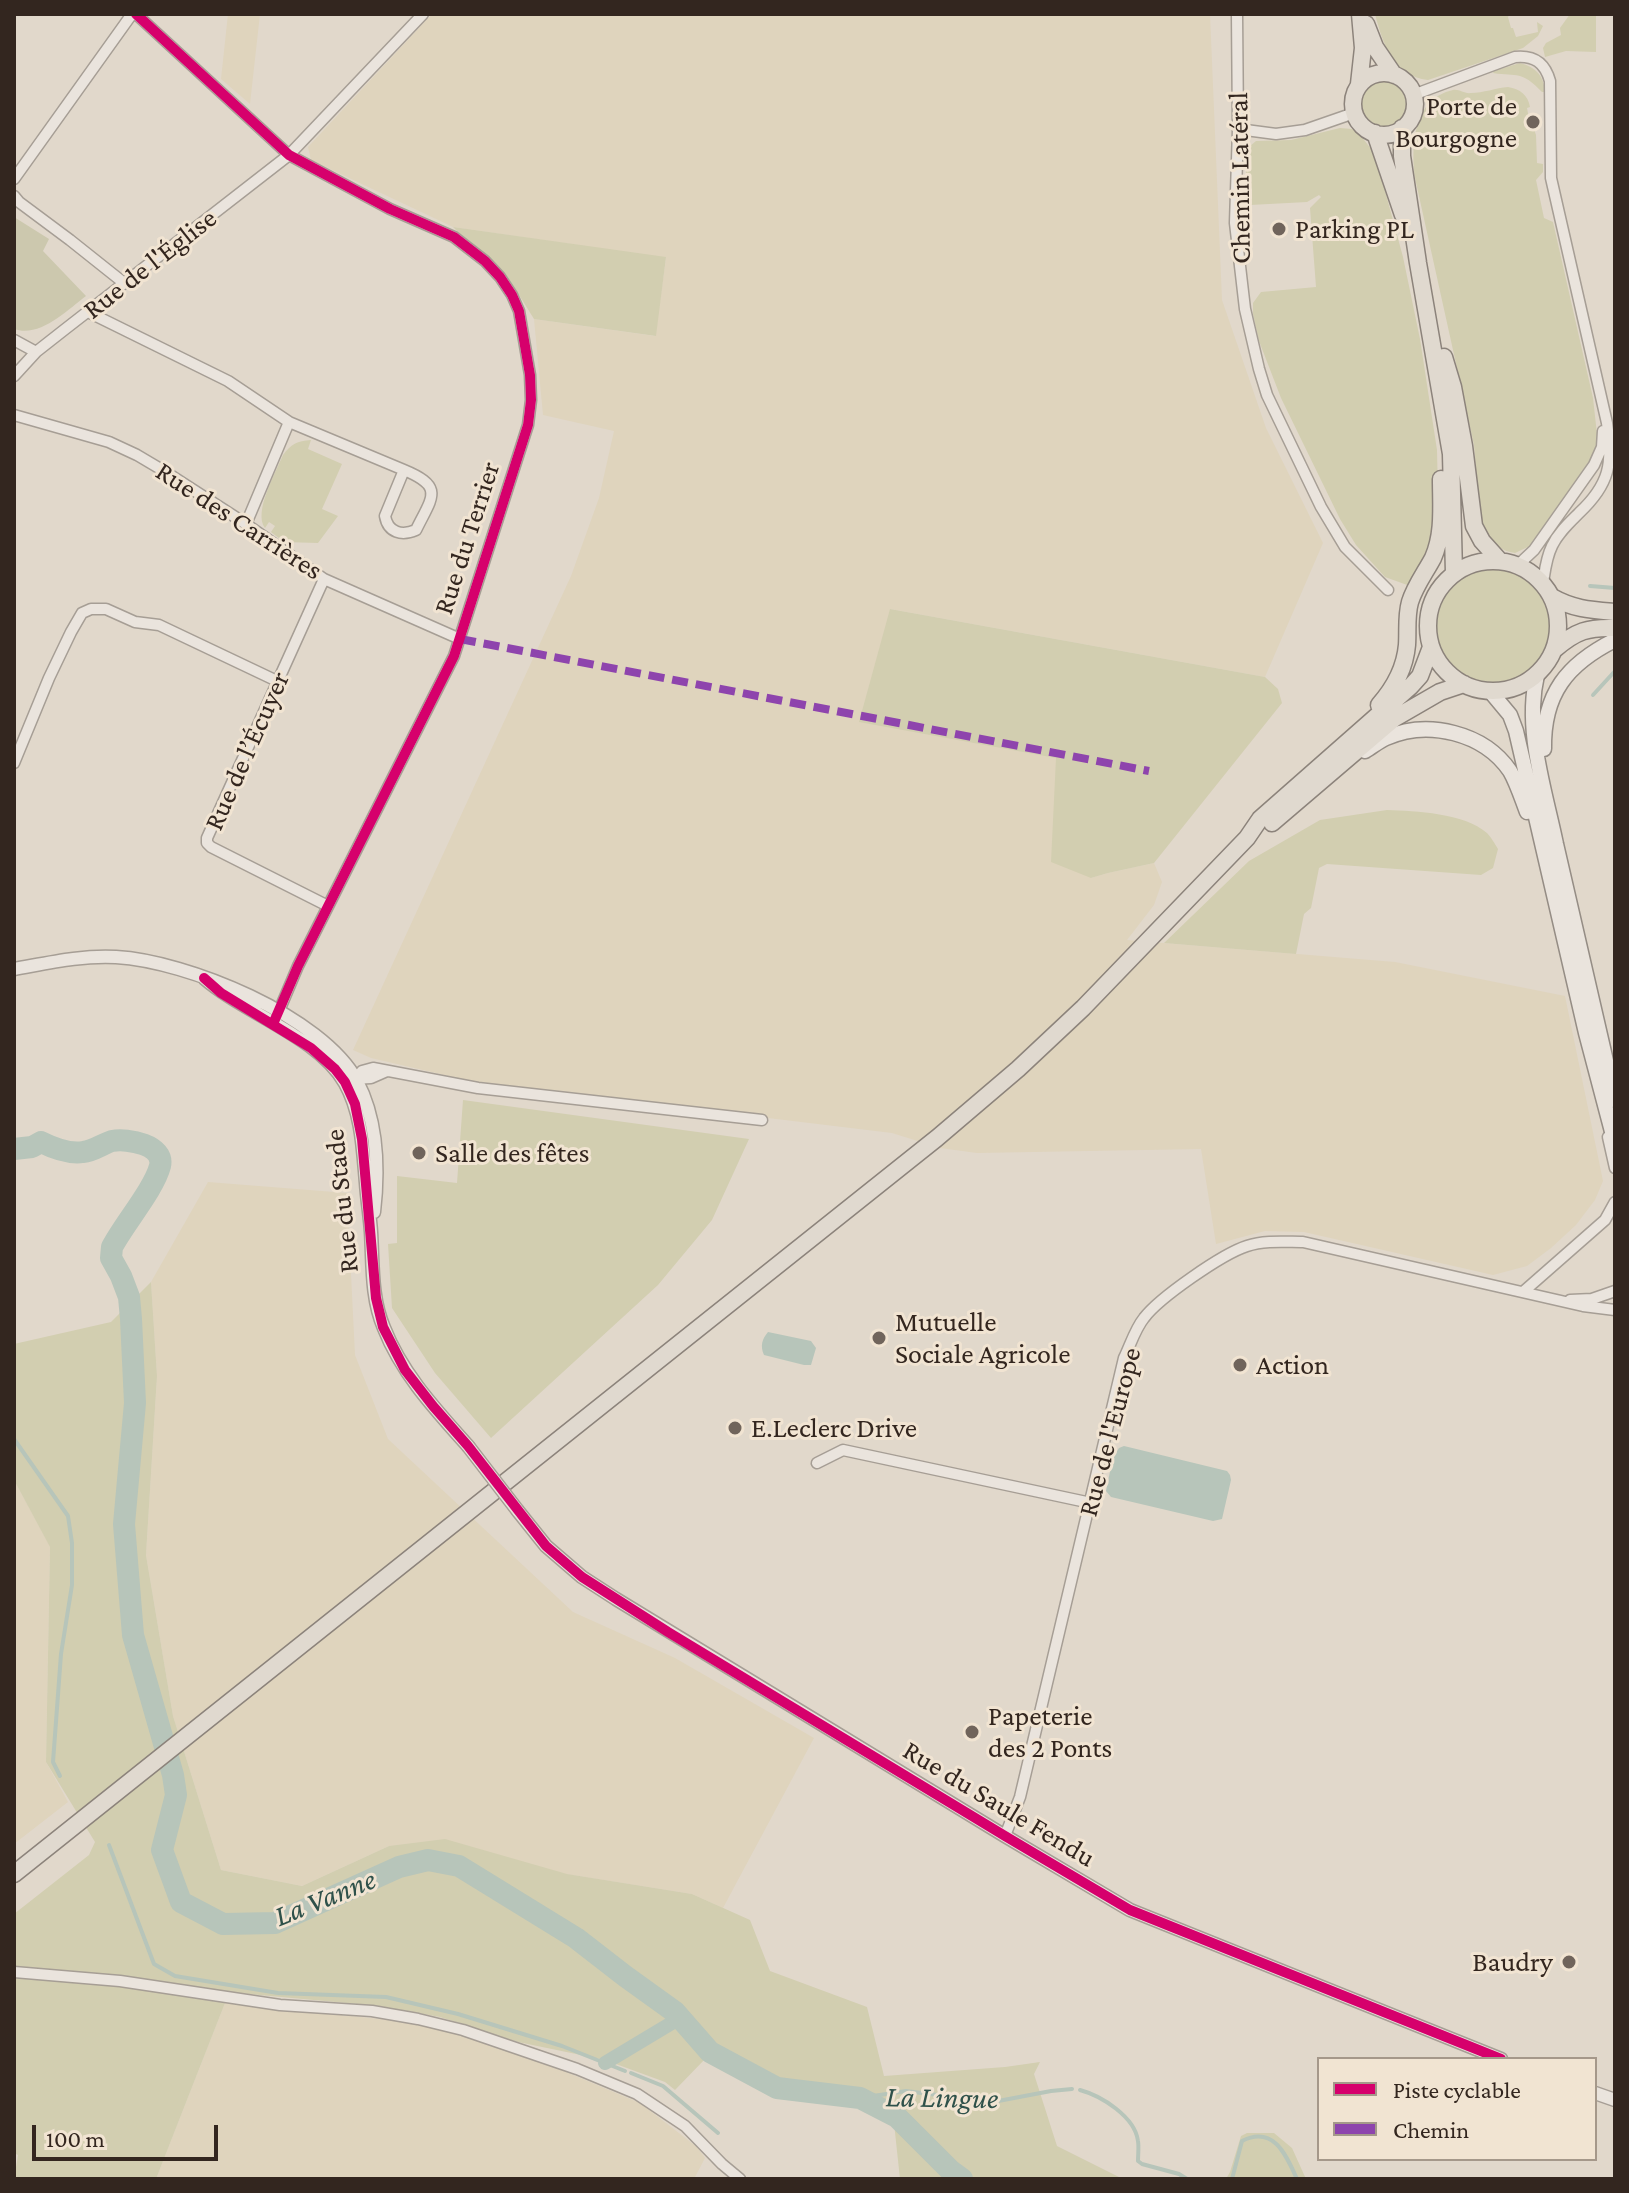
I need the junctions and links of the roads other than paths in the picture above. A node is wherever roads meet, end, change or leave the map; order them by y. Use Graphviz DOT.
graph roads {
  1 [pos="134,14"];
  2 [pos="423,14"];
  3 [pos="1237,14"];
  4 [pos="1360,14"];
  5 [pos="1394,75"];
  6 [pos="1359,84"];
  7 [pos="1413,95"];
  8 [pos="1354,113"];
  9 [pos="1402,128"];
  10 [pos="1238,129"];
  11 [pos="1375,133"];
  12 [pos="289,155"];
  13 [pos="14,179"];
  14 [pos="14,196"];
  15 [pos="1418,263"];
  16 [pos="124,283"];
  17 [pos="1425,295"];
  18 [pos="88,312"];
  19 [pos="14,340"];
  20 [pos="36,352"];
  21 [pos="14,376"];
  22 [pos="1440,390"];
  23 [pos="1603,409"];
  24 [pos="14,415"];
  25 [pos="289,422"];
  26 [pos="404,470"];
  27 [pos="246,524"];
  28 [pos="1500,561"];
  29 [pos="1518,565"];
  30 [pos="1454,573"];
  31 [pos="324,579"];
  32 [pos="1388,590"];
  33 [pos="1547,590"];
  34 [pos="1615,612"];
  35 [pos="1615,628"];
  36 [pos="460,639"];
  37 [pos="1615,640"];
  38 [pos="1431,647"];
  39 [pos="1555,649"];
  40 [pos="1537,675"];
  41 [pos="277,681"];
  42 [pos="1464,684"];
  43 [pos="1490,691"];
  44 [pos="1339,758"];
  45 [pos="14,763"];
  46 [pos="1546,794"];
  47 [pos="1549,879"];
  48 [pos="328,906"];
  49 [pos="14,969"];
  50 [pos="204,978"];
  51 [pos="279,1011"];
  52 [pos="273,1024"];
  53 [pos="1586,1033"];
  54 [pos="350,1080"];
  55 [pos="1615,1100"];
  56 [pos="762,1120"];
  57 [pos="1615,1143"];
  58 [pos="1615,1168"];
  59 [pos="1615,1202"];
  60 [pos="1615,1291"];
  61 [pos="1523,1292"];
  62 [pos="1556,1300"];
  63 [pos="1615,1310"];
  64 [pos="817,1463"];
  65 [pos="1091,1503"];
  66 [pos="518,1511"];
  67 [pos="1005,1836"];
  68 [pos="14,1874"];
  69 [pos="14,1972"];
  70 [pos="1496,2057"];
  71 [pos="740,2179"];
  1 -- 12 [label="street, Rue du Terrier"];
  1 -- 13 [label="street"];
  2 -- 12 [label="street, Rue de l'Église"];
  3 -- 10 [label="street, Chemin Latéral"];
  4 -- 5 [label="main road"];
  4 -- 6 [label="main road"];
  5 -- 6 [label="main road"];
  5 -- 7 [label="main road"];
  6 -- 8 [label="main road"];
  7 -- 9 [label="main road"];
  7 -- 23 [label="street"];
  8 -- 10 [label="street"];
  8 -- 11 [label="main road"];
  9 -- 11 [label="main road"];
  9 -- 15 [label="main road"];
  10 -- 32 [label="street, Chemin Latéral"];
  11 -- 15 [label="main road"];
  12 -- 16 [label="street, Rue de l'Église"];
  12 -- 36 [label="street, Rue du Terrier"];
  14 -- 16 [label="street"];
  15 -- 17 [label="main road"];
  16 -- 18 [label="street, Rue de l'Église"];
  17 -- 22 [label="main road"];
  17 -- 28 [label="main road"];
  18 -- 20 [label="street, Rue de l'Église"];
  18 -- 25 [label="street"];
  19 -- 20 [label="street"];
  20 -- 21 [label="street, Rue de l'Église"];
  22 -- 30 [label="main road"];
  22 -- 44 [label="main road"];
  23 -- 29 [label="street"];
  23 -- 33 [label="street"];
  24 -- 27 [label="street, Rue des Carrières"];
  25 -- 26 [label="street"];
  25 -- 27 [label="street"];
  26 -- 26 [label="street"];
  27 -- 31 [label="street, Rue des Carrières"];
  28 -- 29 [label="main road"];
  28 -- 30 [label="main road"];
  29 -- 33 [label="main road"];
  30 -- 38 [label="main road"];
  31 -- 36 [label="street, Rue des Carrières"];
  31 -- 41 [label="street, Rue de l’Écuyer"];
  33 -- 34 [label="main road"];
  33 -- 39 [label="main road"];
  35 -- 39 [label="main road"];
  36 -- 48 [label="street, Rue du Terrier"];
  37 -- 46 [label="main road"];
  38 -- 42 [label="main road"];
  38 -- 44 [label="main road"];
  39 -- 40 [label="main road"];
  40 -- 43 [label="main road"];
  40 -- 46 [label="main road"];
  41 -- 45 [label="street"];
  41 -- 48 [label="street, Rue de l’Écuyer"];
  42 -- 43 [label="main road"];
  42 -- 44 [label="main road"];
  43 -- 47 [label="main road"];
  44 -- 47 [label="main road"];
  44 -- 68 [label="main road"];
  46 -- 55 [label="main road"];
  47 -- 53 [label="main road"];
  48 -- 51 [label="street, Rue du Terrier"];
  49 -- 50 [label="street, Rue du Stade"];
  50 -- 51 [label="street, Rue du Stade"];
  50 -- 52 [label="street, Rue du Stade"];
  51 -- 52 [label="street, Rue du Terrier"];
  51 -- 54 [label="street, Rue du Stade"];
  52 -- 54 [label="street, Rue du Stade"];
  53 -- 57 [label="main road"];
  53 -- 58 [label="street"];
  54 -- 56 [label="street"];
  54 -- 66 [label="street, Rue du Stade, bridge"];
  59 -- 61 [label="street"];
  60 -- 62 [label="street, Rue de l'Europe"];
  61 -- 62 [label="street, Rue de l'Europe"];
  61 -- 65 [label="street, Rue de l'Europe"];
  62 -- 63 [label="street, Rue de l'Europe"];
  64 -- 65 [label="street"];
  65 -- 67 [label="street, Rue de l'Europe"];
  66 -- 67 [label="street, Rue du Saule Fendu"];
  67 -- 70 [label="street, Rue du Saule Fendu"];
  69 -- 71 [label="street"];
}
